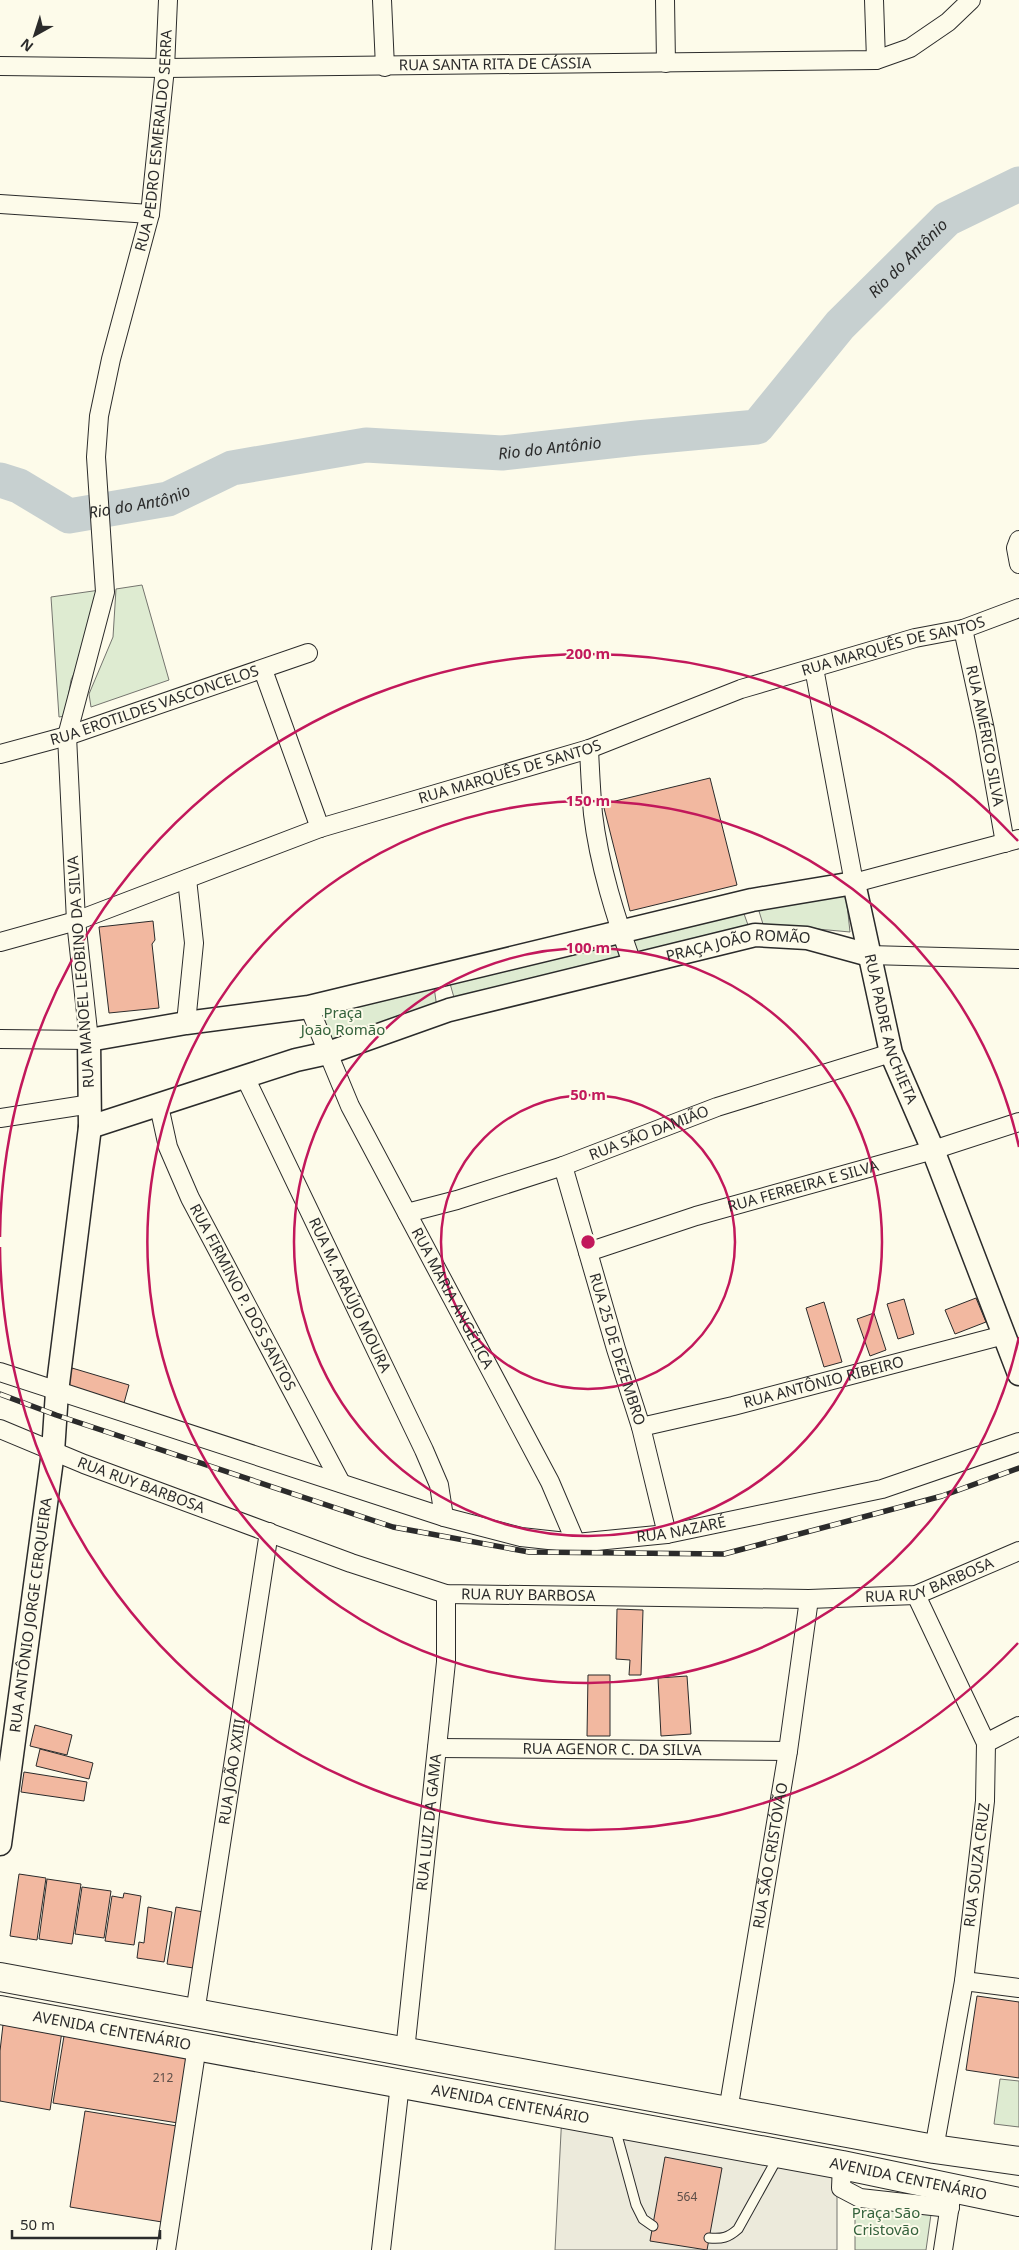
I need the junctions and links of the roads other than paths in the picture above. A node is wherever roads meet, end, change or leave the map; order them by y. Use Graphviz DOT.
graph roads {
  1 [pos="168,0"];
  2 [pos="382,0"];
  3 [pos="665,0"];
  4 [pos="874,0"];
  5 [pos="971,0"];
  6 [pos="876,60"];
  7 [pos="666,63"];
  8 [pos="0,66"];
  9 [pos="385,67"];
  10 [pos="165,68"];
  11 [pos="0,204"];
  12 [pos="150,214"];
  13 [pos="105,592"];
  14 [pos="1019,608"];
  15 [pos="963,629"];
  16 [pos="308,653"];
  17 [pos="814,668"];
  18 [pos="263,670"];
  19 [pos="67,736"];
  20 [pos="589,749"];
  21 [pos="0,754"];
  22 [pos="320,828"];
  23 [pos="1012,841"];
  24 [pos="187,880"];
  25 [pos="854,883"];
  26 [pos="752,900"];
  27 [pos="76,921"];
  28 [pos="621,932"];
  29 [pos="755,935"];
  30 [pos="0,942"];
  31 [pos="869,955"];
  32 [pos="1019,959"];
  33 [pos="633,966"];
  34 [pos="443,976"];
  35 [pos="309,1007"];
  36 [pos="449,1010"];
  37 [pos="186,1023"];
  38 [pos="0,1039"];
  39 [pos="89,1040"];
  40 [pos="328,1053"];
  41 [pos="891,1053"];
  42 [pos="245,1077"];
  43 [pos="91,1104"];
  44 [pos="159,1106"];
  45 [pos="0,1118"];
  46 [pos="1019,1122"];
  47 [pos="90,1127"];
  48 [pos="933,1150"];
  49 [pos="564,1166"];
  50 [pos="406,1213"];
  51 [pos="588,1252"];
  52 [pos="1004,1335"];
  53 [pos="0,1372"];
  54 [pos="1019,1374"];
  55 [pos="57,1392"];
  56 [pos="56,1415"];
  57 [pos="641,1427"];
  58 [pos="0,1428"];
  59 [pos="1019,1442"];
  60 [pos="53,1452"];
  61 [pos="341,1483"];
  62 [pos="444,1517"];
  63 [pos="269,1532"];
  64 [pos="667,1534"];
  65 [pos="576,1543"];
  66 [pos="1019,1551"];
  67 [pos="446,1594"];
  68 [pos="916,1594"];
  69 [pos="809,1599"];
  70 [pos="1019,1726"];
  71 [pos="986,1743"];
  72 [pos="438,1748"];
  73 [pos="788,1751"];
  74 [pos="0,1844"];
  75 [pos="0,1977"];
  76 [pos="964,1981"];
  77 [pos="1019,1988"];
  78 [pos="114,1997"];
  79 [pos="0,2010"];
  80 [pos="194,2013"];
  81 [pos="109,2031"];
  82 [pos="197,2046"];
  83 [pos="405,2051"];
  84 [pos="400,2084"];
  85 [pos="626,2092"];
  86 [pos="728,2111"];
  87 [pos="779,2119"];
  88 [pos="614,2125"];
  89 [pos="934,2149"];
  90 [pos="779,2154"];
  91 [pos="1019,2161"];
  92 [pos="951,2198"];
  93 [pos="1019,2202"];
  94 [pos="653,2226"];
  95 [pos="709,2238"];
  96 [pos="166,2250"];
  97 [pos="381,2250"];
  98 [pos="943,2250"];
  1 -- 10 [label="street, RUA PEDRO ESMERALDO SERRA"];
  2 -- 9 [label="street"];
  3 -- 7 [label="street"];
  4 -- 6 [label="street"];
  5 -- 6 [label="street, RUA SANTA RITA DE CÁSSIA"];
  6 -- 7 [label="street, RUA SANTA RITA DE CÁSSIA"];
  7 -- 9 [label="street, RUA SANTA RITA DE CÁSSIA"];
  8 -- 10 [label="street, RUA SANTA RITA DE CÁSSIA"];
  9 -- 10 [label="street, RUA SANTA RITA DE CÁSSIA"];
  10 -- 12 [label="street, RUA PEDRO ESMERALDO SERRA"];
  11 -- 12 [label="street"];
  12 -- 13 [label="street, RUA PEDRO ESMERALDO SERRA"];
  13 -- 19 [label="street, RUA MANOEL LEOBINO DA SILVA"];
  14 -- 15 [label="street, RUA MARQUÊS DE SANTOS"];
  15 -- 17 [label="street, RUA MARQUÊS DE SANTOS"];
  15 -- 23 [label="street, RUA AMÉRICO SILVA"];
  16 -- 18 [label="street, RUA EROTILDES VASCONCELOS"];
  17 -- 20 [label="street, RUA MARQUÊS DE SANTOS"];
  17 -- 25 [label="street, RUA PADRE ANCHIETA"];
  18 -- 19 [label="street, RUA EROTILDES VASCONCELOS"];
  18 -- 22 [label="street"];
  19 -- 21 [label="street, RUA EROTILDES VASCONCELOS"];
  19 -- 27 [label="street, RUA MANOEL LEOBINO DA SILVA"];
  20 -- 22 [label="street, RUA MARQUÊS DE SANTOS"];
  20 -- 28 [label="street"];
  22 -- 24 [label="street, RUA MARQUÊS DE SANTOS"];
  23 -- 25 [label="street"];
  24 -- 27 [label="street, RUA MARQUÊS DE SANTOS"];
  24 -- 37 [label="street"];
  25 -- 26 [label="street"];
  25 -- 31 [label="street, RUA PADRE ANCHIETA"];
  26 -- 28 [label="street"];
  26 -- 29 [label="street"];
  27 -- 30 [label="street, RUA MARQUÊS DE SANTOS"];
  27 -- 39 [label="street, RUA MANOEL LEOBINO DA SILVA"];
  28 -- 33 [label="street"];
  28 -- 34 [label="street"];
  29 -- 31 [label="street, PRAÇA JOÃO ROMÃO"];
  29 -- 33 [label="street, PRAÇA JOÃO ROMÃO"];
  31 -- 32 [label="street"];
  31 -- 41 [label="street, RUA PADRE ANCHIETA"];
  33 -- 36 [label="street, PRAÇA JOÃO ROMÃO"];
  34 -- 35 [label="street"];
  34 -- 36 [label="street"];
  35 -- 37 [label="street"];
  35 -- 40 [label="street, RUA MARIA ANGÉLICA"];
  36 -- 40 [label="street, PRAÇA JOÃO ROMÃO"];
  37 -- 39 [label="street"];
  38 -- 39 [label="street"];
  39 -- 43 [label="street, RUA MANOEL LEOBINO DA SILVA"];
  40 -- 42 [label="street, PRAÇA JOÃO ROMÃO"];
  40 -- 50 [label="street, RUA MARIA ANGÉLICA"];
  41 -- 48 [label="street, RUA PADRE ANCHIETA"];
  41 -- 49 [label="street, RUA SÃO DAMIÃO"];
  42 -- 44 [label="street, PRAÇA JOÃO ROMÃO"];
  42 -- 62 [label="street, RUA M. ARAÚJO MOURA"];
  43 -- 45 [label="street"];
  43 -- 47 [label="street, RUA MANOEL LEOBINO DA SILVA"];
  44 -- 47 [label="street, PRAÇA JOÃO ROMÃO"];
  44 -- 61 [label="street, RUA FIRMINO P. DOS SANTOS"];
  46 -- 48 [label="street, RUA FERREIRA E SILVA"];
  47 -- 55 [label="street, RUA MANOEL LEOBINO DA SILVA"];
  48 -- 51 [label="street, RUA FERREIRA E SILVA"];
  48 -- 52 [label="street, RUA PADRE ANCHIETA"];
  49 -- 50 [label="street, RUA SÃO DAMIÃO"];
  49 -- 51 [label="street, RUA 25 DE DEZEMBRO"];
  50 -- 65 [label="street, RUA MARIA ANGÉLICA"];
  51 -- 57 [label="street, RUA 25 DE DEZEMBRO"];
  52 -- 54 [label="street, RUA PADRE ANCHIETA"];
  52 -- 57 [label="street, RUA ANTÔNIO RIBEIRO"];
  53 -- 55 [label="street, RUA NAZARÉ"];
  55 -- 56 [label="street, RUA MANOEL LEOBINO DA SILVA"];
  55 -- 61 [label="street, RUA NAZARÉ"];
  56 -- 60 [label="street, RUA ANTÔNIO JORGE CERQUEIRA"];
  57 -- 64 [label="street, RUA 25 DE DEZEMBRO"];
  58 -- 60 [label="street, RUA RUY BARBOSA"];
  59 -- 64 [label="street, RUA NAZARÉ"];
  60 -- 63 [label="street, RUA RUY BARBOSA"];
  60 -- 74 [label="street, RUA ANTÔNIO JORGE CERQUEIRA"];
  61 -- 62 [label="street, RUA NAZARÉ"];
  62 -- 65 [label="street, RUA NAZARÉ"];
  63 -- 67 [label="street, RUA RUY BARBOSA"];
  63 -- 80 [label="street, RUA JOÃO XXIII"];
  64 -- 65 [label="street, RUA NAZARÉ"];
  66 -- 68 [label="street, RUA RUY BARBOSA"];
  67 -- 69 [label="street, RUA RUY BARBOSA"];
  67 -- 72 [label="street, RUA LUIZ DA GAMA"];
  68 -- 69 [label="street, RUA RUY BARBOSA"];
  68 -- 71 [label="street, RUA SOUZA CRUZ"];
  69 -- 73 [label="street, RUA SÃO CRISTÓVÃO"];
  70 -- 71 [label="street"];
  71 -- 76 [label="street, RUA SOUZA CRUZ"];
  72 -- 73 [label="street, RUA AGENOR C. DA SILVA"];
  72 -- 83 [label="street, RUA LUIZ DA GAMA"];
  73 -- 86 [label="street, RUA SÃO CRISTÓVÃO"];
  75 -- 78 [label="main road, AVENIDA CENTENÁRIO"];
  76 -- 77 [label="street"];
  76 -- 89 [label="street, RUA SOUZA CRUZ"];
  78 -- 80 [label="main road, AVENIDA CENTENÁRIO"];
  78 -- 81 [label="main road"];
  79 -- 81 [label="main road, AVENIDA CENTENÁRIO"];
  80 -- 83 [label="main road, AVENIDA CENTENÁRIO"];
  81 -- 82 [label="main road, AVENIDA CENTENÁRIO"];
  82 -- 84 [label="main road, AVENIDA CENTENÁRIO"];
  82 -- 96 [label="street"];
  83 -- 85 [label="main road, AVENIDA CENTENÁRIO"];
  84 -- 88 [label="main road, AVENIDA CENTENÁRIO"];
  84 -- 97 [label="street"];
  85 -- 86 [label="main road, AVENIDA CENTENÁRIO"];
  85 -- 88 [label="main road"];
  86 -- 87 [label="main road, AVENIDA CENTENÁRIO"];
  87 -- 89 [label="main road, AVENIDA CENTENÁRIO"];
  87 -- 90 [label="main road"];
  88 -- 90 [label="main road, AVENIDA CENTENÁRIO"];
  88 -- 94 [label="lane"];
  89 -- 91 [label="main road, AVENIDA CENTENÁRIO"];
  90 -- 92 [label="main road, AVENIDA CENTENÁRIO"];
  90 -- 95 [label="lane"];
  92 -- 93 [label="main road, AVENIDA CENTENÁRIO"];
  92 -- 98 [label="street"];
}
